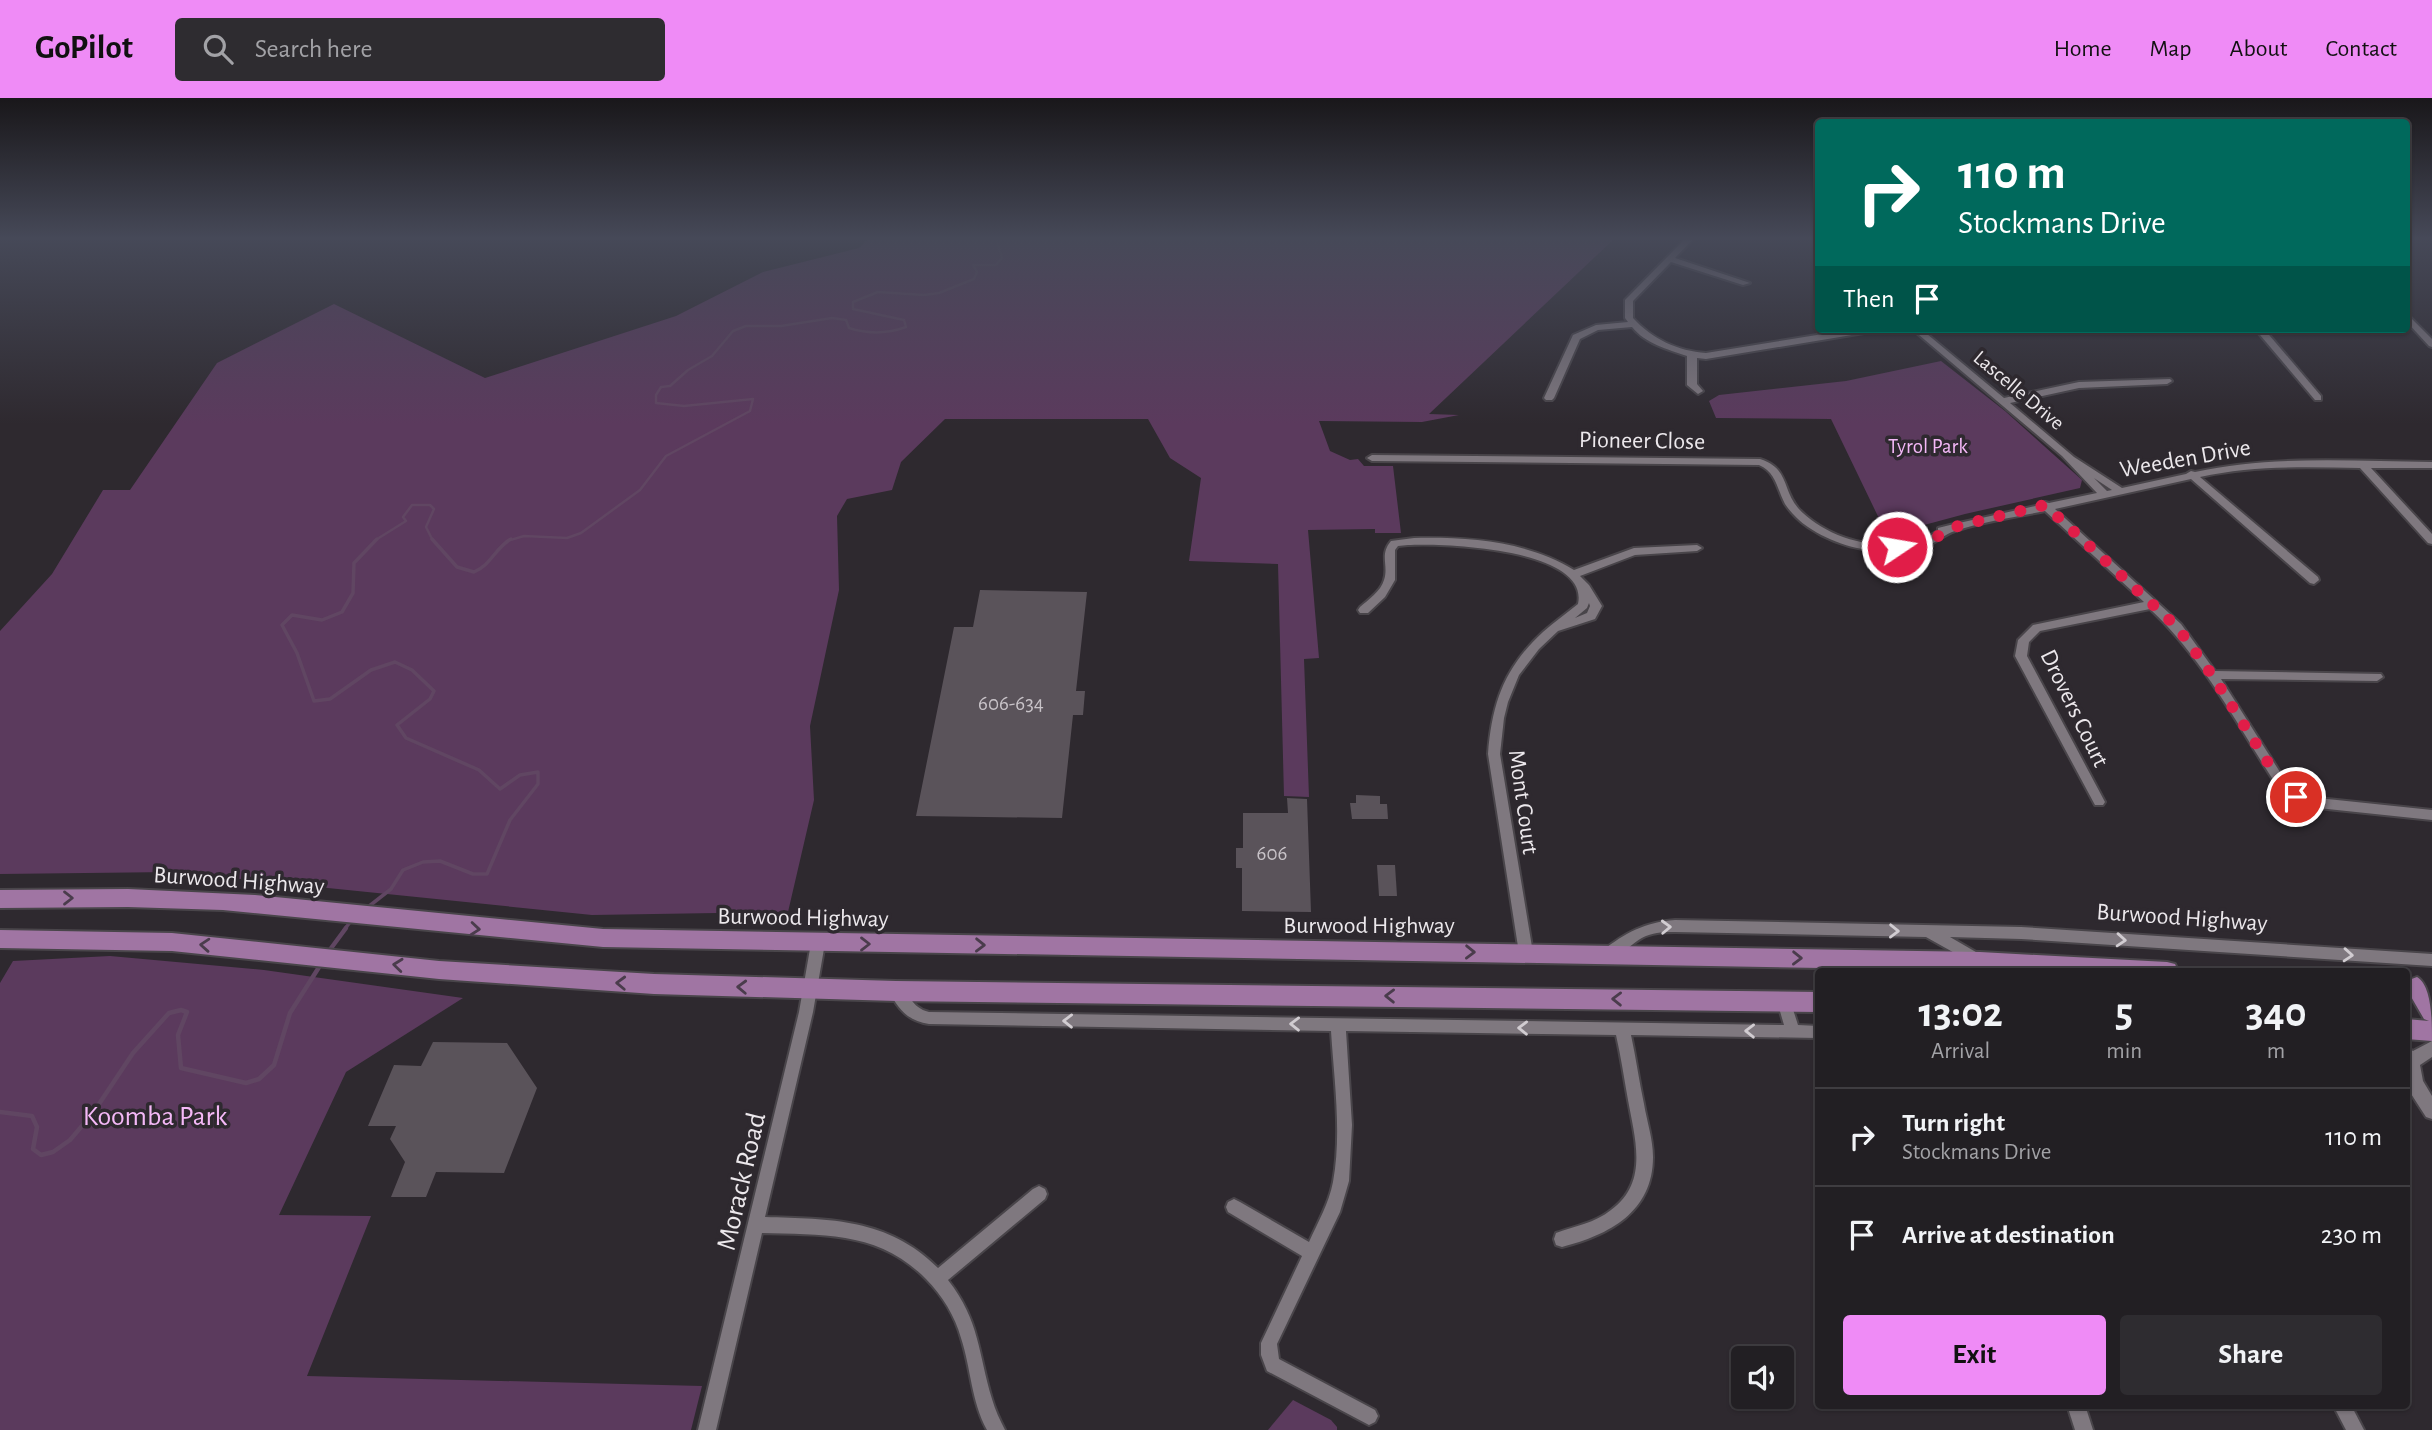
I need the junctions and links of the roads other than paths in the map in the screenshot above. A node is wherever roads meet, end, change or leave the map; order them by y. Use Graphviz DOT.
graph roads {
  1 [pos="1629,300"];
  2 [pos="2410,323"];
  3 [pos="1632,324"];
  4 [pos="1848,333"];
  5 [pos="1921,333"];
  6 [pos="2262,333"];
  7 [pos="2432,344"];
  8 [pos="1692,355"];
  9 [pos="2167,381"];
  10 [pos="1698,391"];
  11 [pos="1549,398"];
  12 [pos="2318,398"];
  13 [pos="2004,401"];
  14 [pos="2065,454"];
  15 [pos="1370,459"];
  16 [pos="2363,465"];
  17 [pos="2432,465"];
  18 [pos="2191,474"];
  19 [pos="2119,490"];
  20 [pos="2104,494"];
  21 [pos="2045,505"];
  22 [pos="2432,541"];
  23 [pos="1874,546"];
  24 [pos="1697,548"];
  25 [pos="1571,575"];
  26 [pos="2314,580"];
  27 [pos="1581,585"];
  28 [pos="2154,604"];
  29 [pos="1364,610"];
  30 [pos="1550,632"];
  31 [pos="2212,675"];
  32 [pos="2378,677"];
  33 [pos="2099,802"];
  34 [pos="2432,815"];
  35 [pos="0,899"];
  36 [pos="1928,931"];
  37 [pos="0,939"];
  38 [pos="818,943"];
  39 [pos="1526,953"];
  40 [pos="1606,955"];
  41 [pos="2432,960"];
  42 [pos="1980,961"];
  43 [pos="2111,968"];
  44 [pos="2418,987"];
  45 [pos="810,989"];
  46 [pos="896,991"];
  47 [pos="1784,1001"];
  48 [pos="1815,1002"];
  49 [pos="2432,1012"];
  50 [pos="1338,1025"];
  51 [pos="1622,1029"];
  52 [pos="2410,1029"];
  53 [pos="2432,1031"];
  54 [pos="1793,1032"];
  55 [pos="1815,1032"];
  56 [pos="2432,1048"];
  57 [pos="2410,1069"];
  58 [pos="2432,1111"];
  59 [pos="1039,1194"];
  60 [pos="1234,1207"];
  61 [pos="757,1225"];
  62 [pos="1562,1239"];
  63 [pos="1312,1253"];
  64 [pos="938,1278"];
  65 [pos="2077,1409"];
  66 [pos="2344,1409"];
  67 [pos="1369,1416"];
  68 [pos="707,1430"];
  69 [pos="996,1430"];
  70 [pos="2084,1430"];
  71 [pos="2355,1430"];
  1 -- 3 [label="street"];
  2 -- 7 [label="street"];
  3 -- 8 [label="street"];
  3 -- 11 [label="street"];
  4 -- 8 [label="street"];
  5 -- 13 [label="street, Lascelle Drive"];
  6 -- 12 [label="street"];
  8 -- 10 [label="street"];
  9 -- 13 [label="street"];
  13 -- 14 [label="street, Lascelle Drive"];
  14 -- 19 [label="street, Lascelle Drive"];
  14 -- 20 [label="street, Lascelle Drive"];
  15 -- 23 [label="street, Pioneer Close"];
  16 -- 17 [label="street, Weeden Drive"];
  16 -- 18 [label="street, Weeden Drive"];
  16 -- 22 [label="street"];
  18 -- 19 [label="street, Weeden Drive"];
  18 -- 26 [label="street"];
  19 -- 20 [label="street, Weeden Drive"];
  20 -- 21 [label="street, Weeden Drive"];
  21 -- 23 [label="street, Weeden Drive"];
  21 -- 28 [label="street"];
  24 -- 25 [label="street"];
  25 -- 27 [label="street, Mont Court"];
  25 -- 29 [label="street, Mont Court"];
  27 -- 30 [label="street, Mont Court"];
  28 -- 31 [label="street"];
  28 -- 33 [label="street, Drovers Court"];
  30 -- 39 [label="street, Mont Court"];
  31 -- 32 [label="street"];
  31 -- 34 [label="street"];
  35 -- 38 [label="highway, Burwood Highway, one-way"];
  40 -- 36 [label="street, Burwood Highway, one-way"];
  36 -- 41 [label="street, Burwood Highway, one-way"];
  36 -- 42 [label="street, Burwood Highway"];
  45 -- 37 [label="highway, one-way"];
  38 -- 39 [label="highway, Burwood Highway, one-way"];
  38 -- 45 [label="street, Morack Road"];
  39 -- 40 [label="highway, Burwood Highway"];
  40 -- 42 [label="highway, Burwood Highway, one-way"];
  42 -- 43 [label="highway, Burwood Highway"];
  44 -- 49 [label="highway"];
  45 -- 46 [label="highway"];
  45 -- 61 [label="street, Morack Road"];
  47 -- 46 [label="highway, one-way"];
  50 -- 46 [label="street, one-way"];
  47 -- 48 [label="highway"];
  47 -- 54 [label="street"];
  51 -- 50 [label="street, one-way"];
  50 -- 63 [label="street"];
  54 -- 51 [label="street, one-way"];
  51 -- 62 [label="street"];
  52 -- 53 [label="highway"];
  54 -- 55 [label="street"];
  56 -- 57 [label="street"];
  57 -- 58 [label="street"];
  59 -- 64 [label="street"];
  60 -- 63 [label="street"];
  61 -- 64 [label="street"];
  61 -- 68 [label="street, Morack Road"];
  63 -- 67 [label="street"];
  64 -- 69 [label="street"];
  65 -- 70 [label="street"];
  66 -- 71 [label="street"];
}
